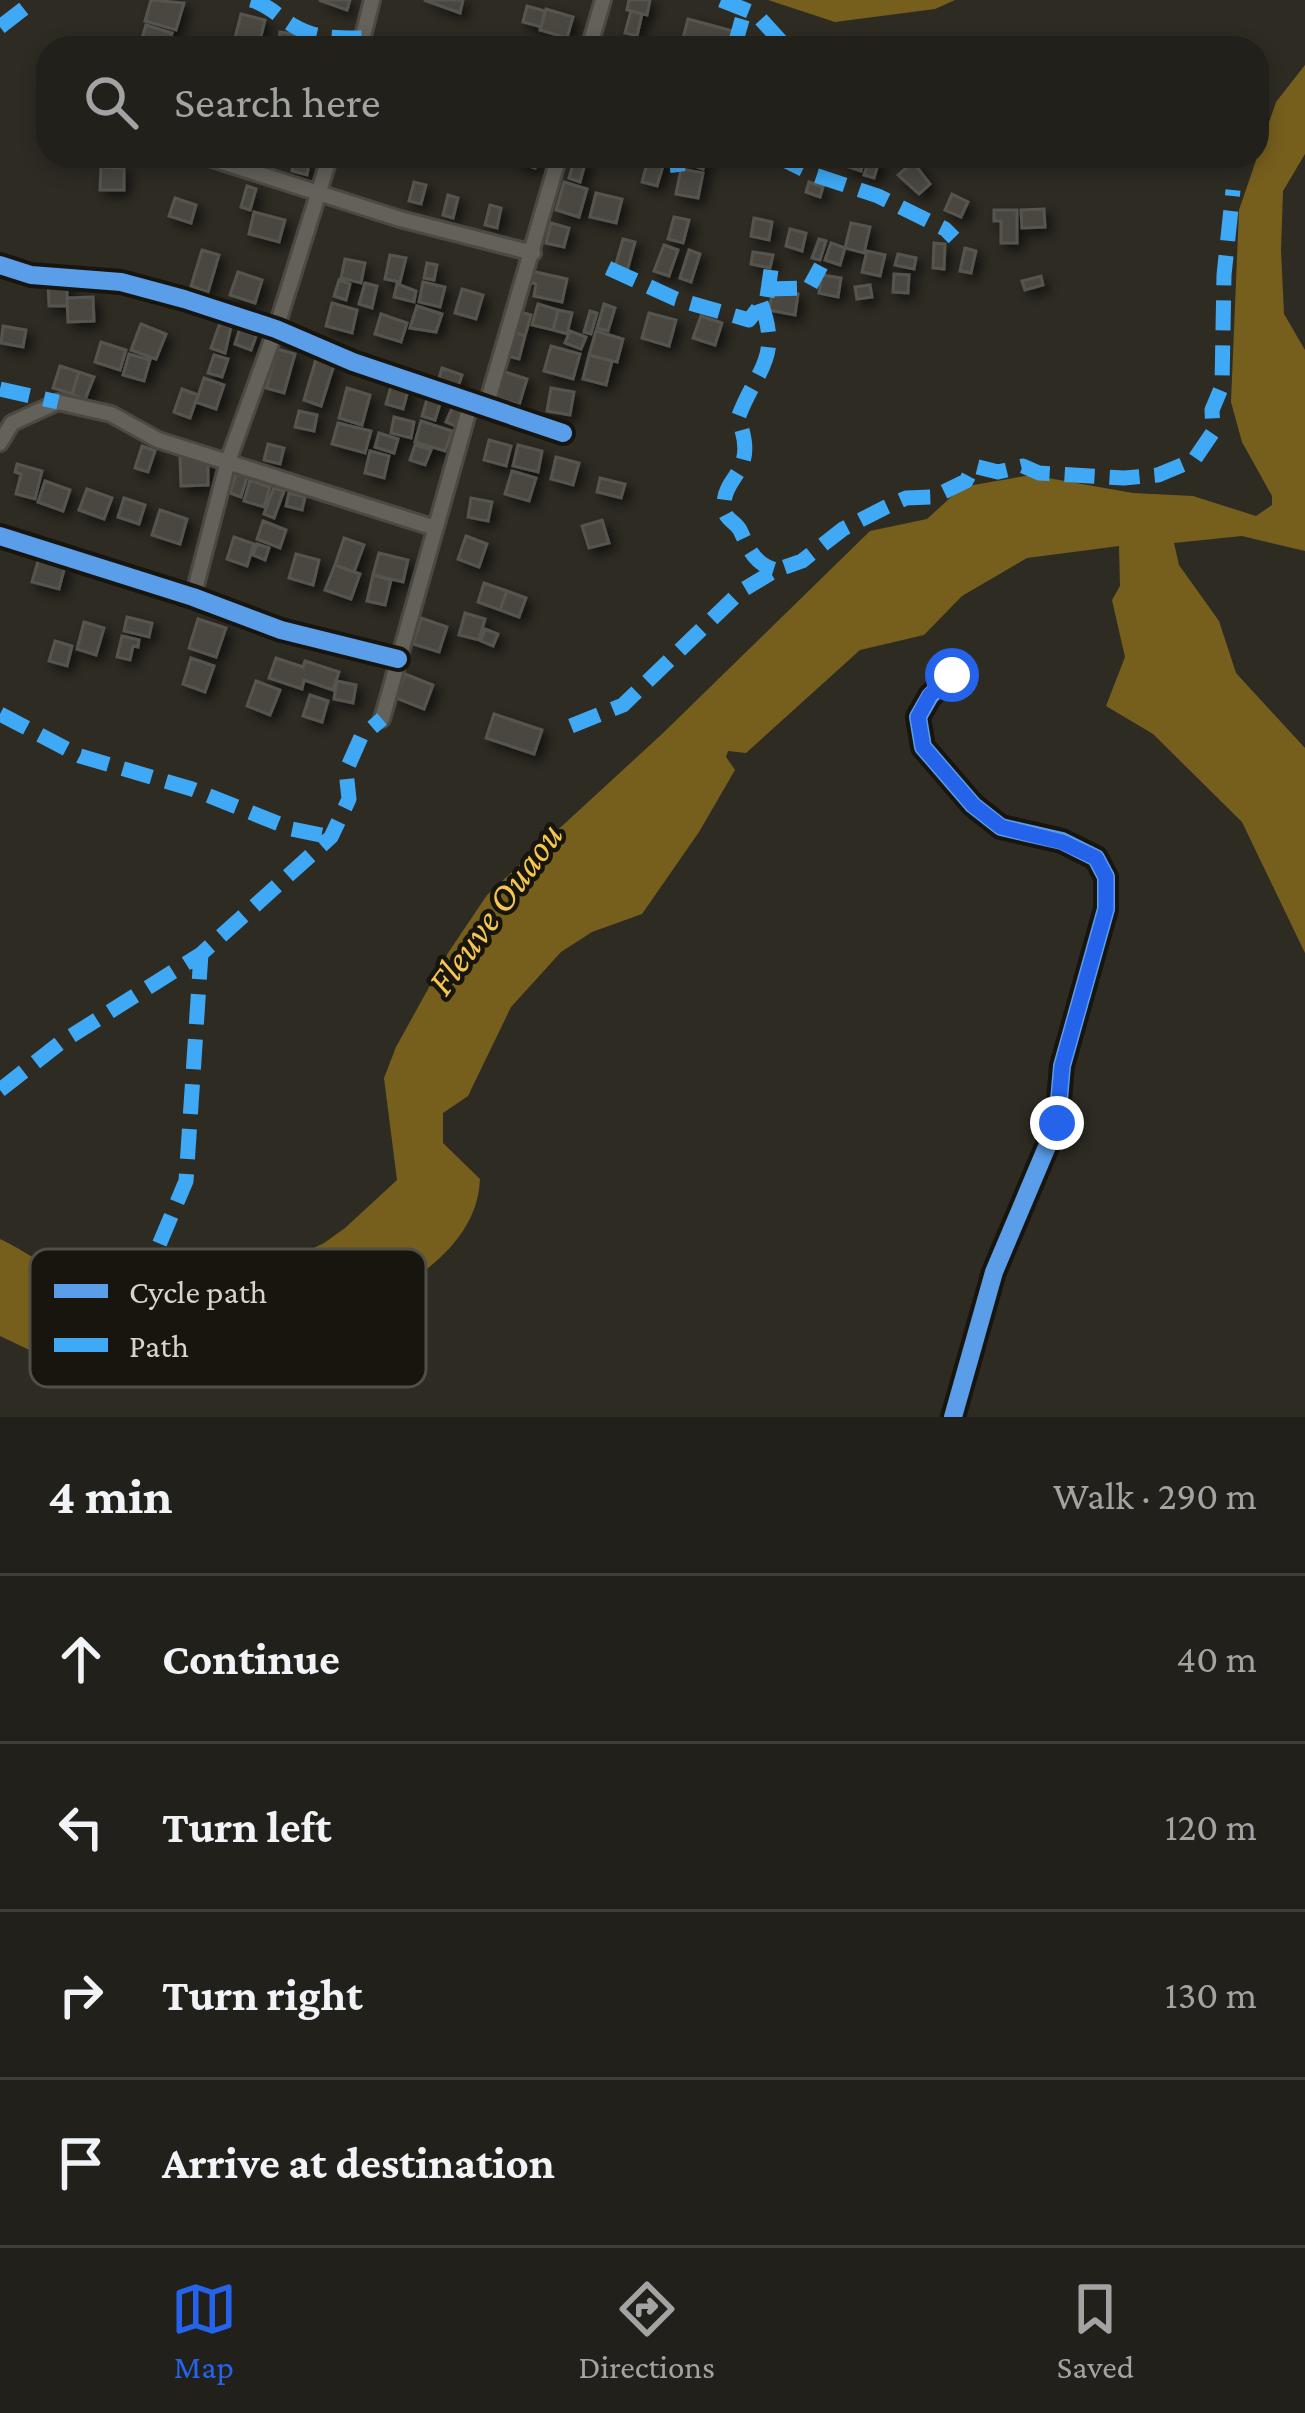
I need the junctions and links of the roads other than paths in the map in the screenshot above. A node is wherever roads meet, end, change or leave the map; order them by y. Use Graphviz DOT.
graph roads {
  1 [pos="372,0"];
  2 [pos="602,0"];
  3 [pos="363,36"];
  4 [pos="592,36"];
  5 [pos="242,168"];
  6 [pos="326,168"];
  7 [pos="556,168"];
  8 [pos="319,191"];
  9 [pos="533,253"];
  10 [pos="0,265"];
  11 [pos="277,329"];
  12 [pos="479,405"];
  13 [pos="563,433"];
  14 [pos="0,443"];
  15 [pos="228,461"];
  16 [pos="436,528"];
  17 [pos="0,536"];
  18 [pos="193,597"];
  19 [pos="398,658"];
  20 [pos="952,675"];
  21 [pos="382,719"];
  22 [pos="953,1417"];
  1 -- 3 [label="street"];
  2 -- 4 [label="street"];
  5 -- 8 [label="street"];
  6 -- 8 [label="street"];
  7 -- 9 [label="street"];
  8 -- 9 [label="street"];
  8 -- 11 [label="street"];
  9 -- 12 [label="street"];
  10 -- 11 [label="street"];
  11 -- 12 [label="street"];
  11 -- 15 [label="street"];
  12 -- 13 [label="street"];
  12 -- 16 [label="street"];
  14 -- 15 [label="street"];
  15 -- 16 [label="street"];
  15 -- 18 [label="street"];
  16 -- 19 [label="street"];
  17 -- 18 [label="street"];
  18 -- 19 [label="street"];
  19 -- 21 [label="street"];
  20 -- 22 [label="street"];
}
